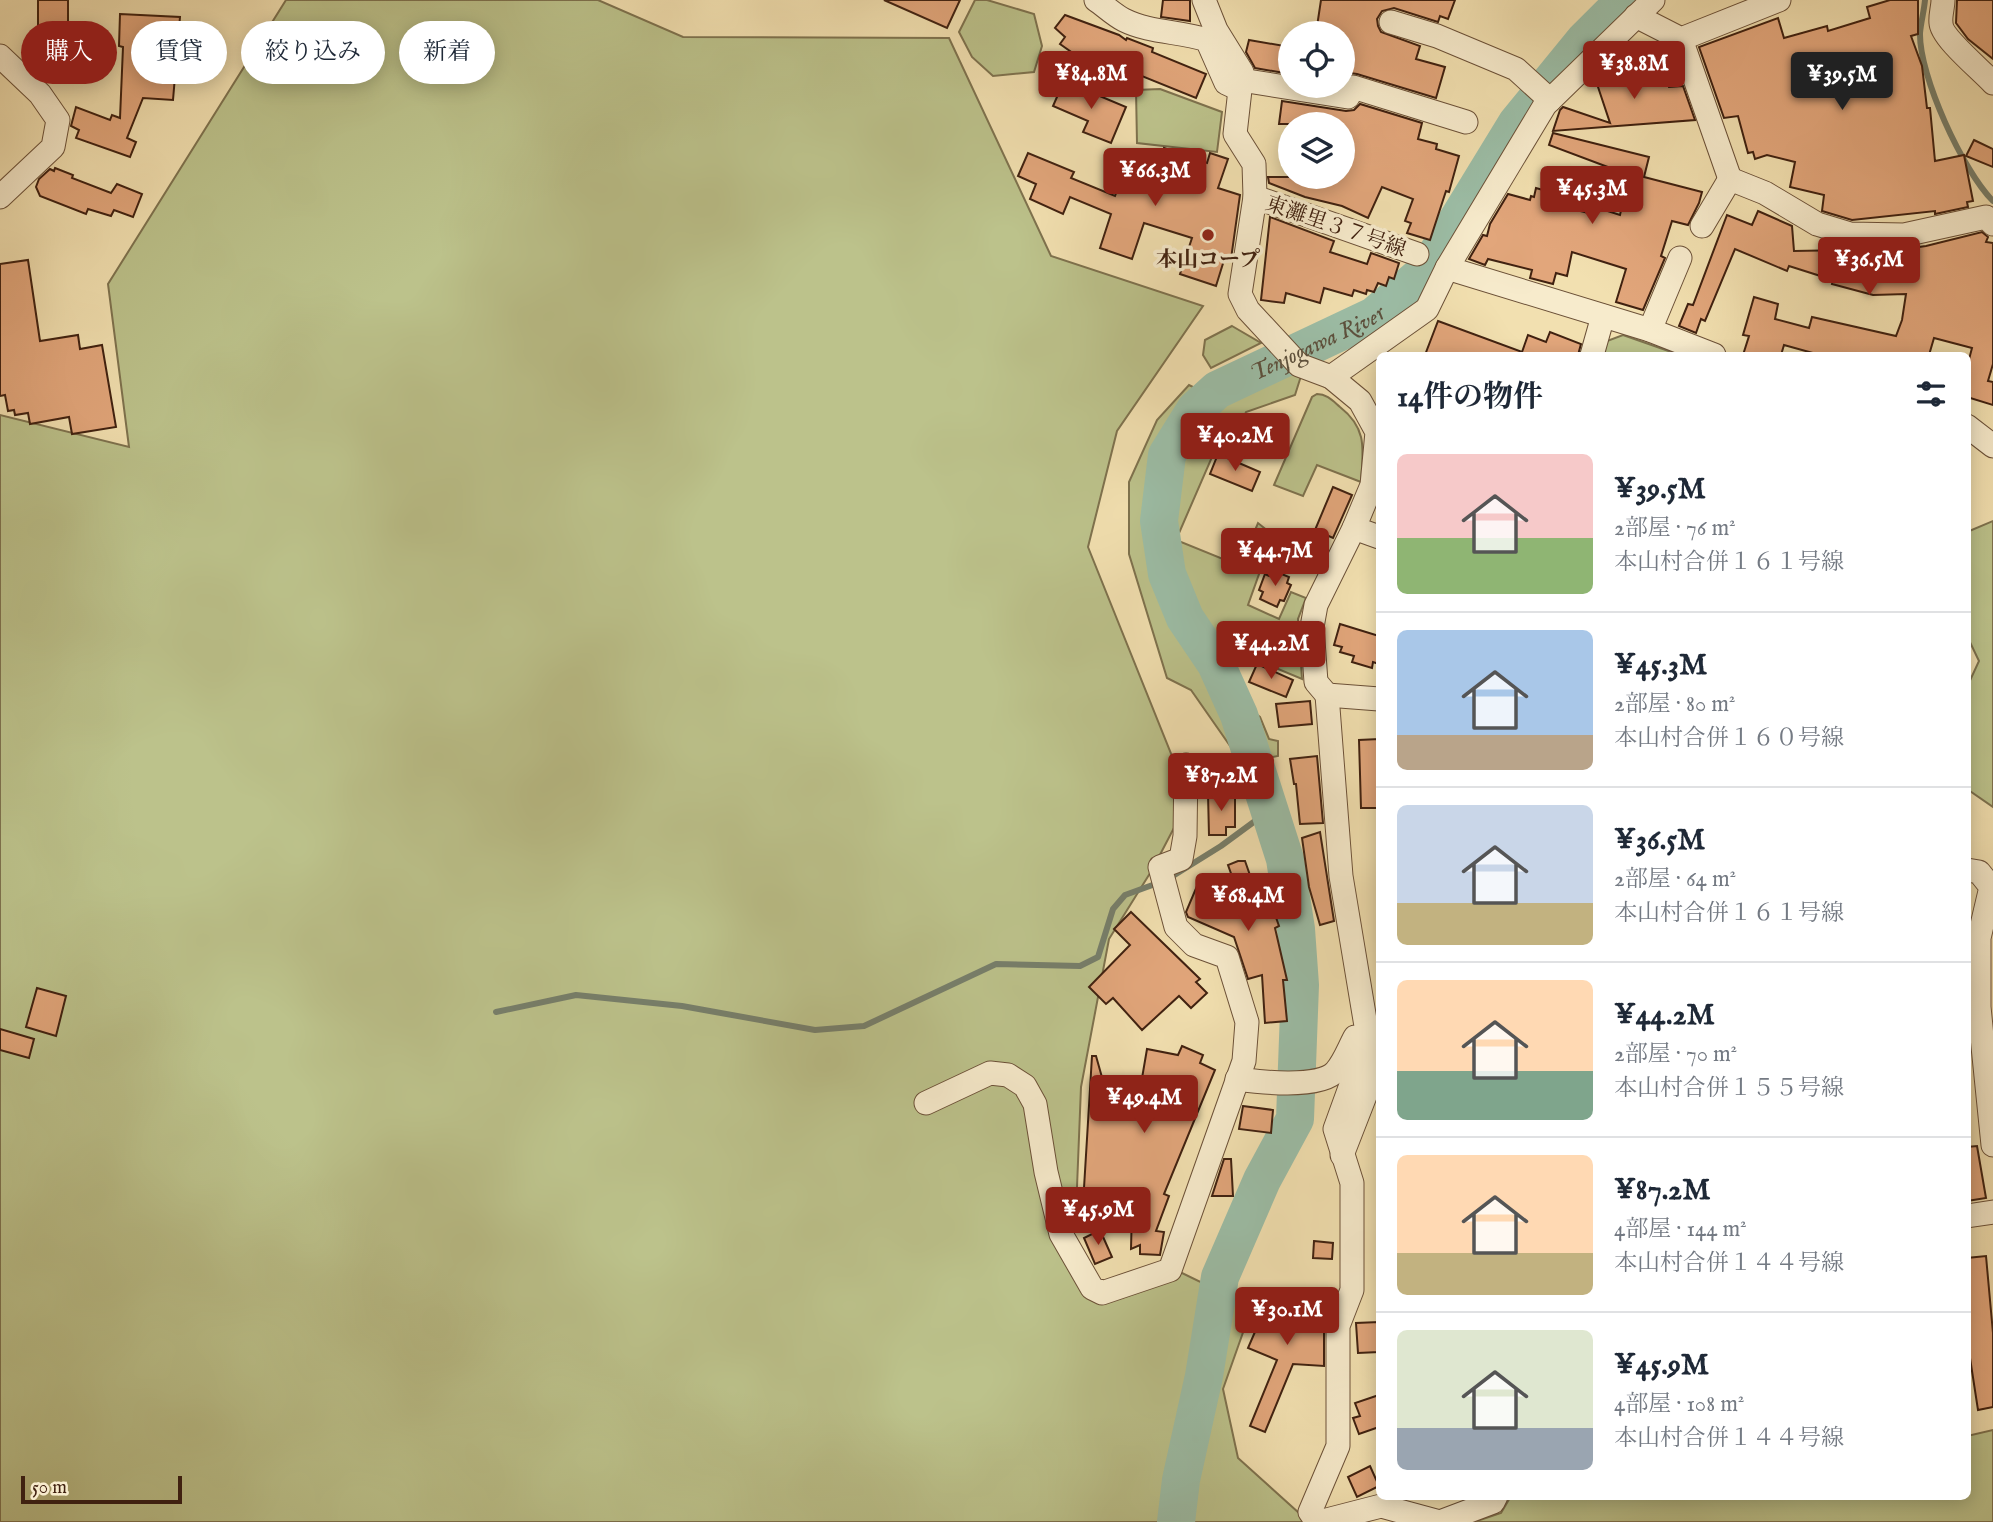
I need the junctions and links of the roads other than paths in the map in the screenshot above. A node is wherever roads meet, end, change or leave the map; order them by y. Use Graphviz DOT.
graph roads {
  1 [pos="1096,0"];
  2 [pos="1204,0"];
  3 [pos="1653,0"];
  4 [pos="1779,0"];
  5 [pos="1944,0"];
  6 [pos="1636,16"];
  7 [pos="1391,22"];
  8 [pos="1681,39"];
  9 [pos="0,57"];
  10 [pos="1993,83"];
  11 [pos="1240,85"];
  12 [pos="1542,94"];
  13 [pos="1466,122"];
  14 [pos="1730,179"];
  15 [pos="0,197"];
  16 [pos="1255,198"];
  17 [pos="1993,224"];
  18 [pos="1702,226"];
  19 [pos="1417,254"];
  20 [pos="1680,258"];
  21 [pos="1447,268"];
  22 [pos="1603,316"];
  23 [pos="1650,330"];
  24 [pos="1593,352"];
  25 [pos="1706,352"];
  26 [pos="1331,377"];
  27 [pos="1971,429"];
  28 [pos="1376,430"];
  29 [pos="1376,443"];
  30 [pos="1993,446"];
  31 [pos="1354,528"];
  32 [pos="1376,536"];
  33 [pos="1327,695"];
  34 [pos="1376,699"];
  35 [pos="1186,765"];
  36 [pos="1971,871"];
  37 [pos="1973,1009"];
  38 [pos="1368,1038"];
  39 [pos="1376,1068"];
  40 [pos="1247,1081"];
  41 [pos="926,1104"];
  42 [pos="1993,1145"];
  43 [pos="1342,1155"];
  44 [pos="1993,1212"];
  45 [pos="1971,1215"];
  46 [pos="1494,1500"];
  47 [pos="1383,1501"];
  48 [pos="1318,1522"];
  1 -- 11 [label="street"];
  2 -- 11 [label="street"];
  3 -- 6 [label="street"];
  4 -- 8 [label="street"];
  5 -- 10 [label="street"];
  6 -- 8 [label="street"];
  6 -- 12 [label="street"];
  7 -- 12 [label="street"];
  8 -- 14 [label="street"];
  9 -- 15 [label="street"];
  11 -- 13 [label="street"];
  11 -- 16 [label="street"];
  12 -- 21 [label="street"];
  14 -- 17 [label="street"];
  14 -- 18 [label="street"];
  16 -- 19 [label="street, 東灘里３７号線"];
  16 -- 26 [label="street"];
  20 -- 23 [label="street"];
  21 -- 22 [label="street"];
  21 -- 26 [label="street"];
  22 -- 23 [label="street"];
  22 -- 24 [label="street"];
  23 -- 25 [label="street"];
  26 -- 28 [label="street"];
  27 -- 30 [label="street"];
  29 -- 31 [label="street"];
  31 -- 32 [label="street"];
  31 -- 33 [label="street"];
  33 -- 34 [label="street"];
  33 -- 38 [label="street"];
  35 -- 40 [label="street"];
  36 -- 37 [label="street"];
  37 -- 42 [label="street"];
  38 -- 40 [label="street"];
  38 -- 43 [label="street"];
  39 -- 43 [label="street"];
  40 -- 41 [label="street"];
  43 -- 48 [label="street"];
  44 -- 45 [label="street"];
  46 -- 47 [label="street"];
  47 -- 48 [label="street"];
}
